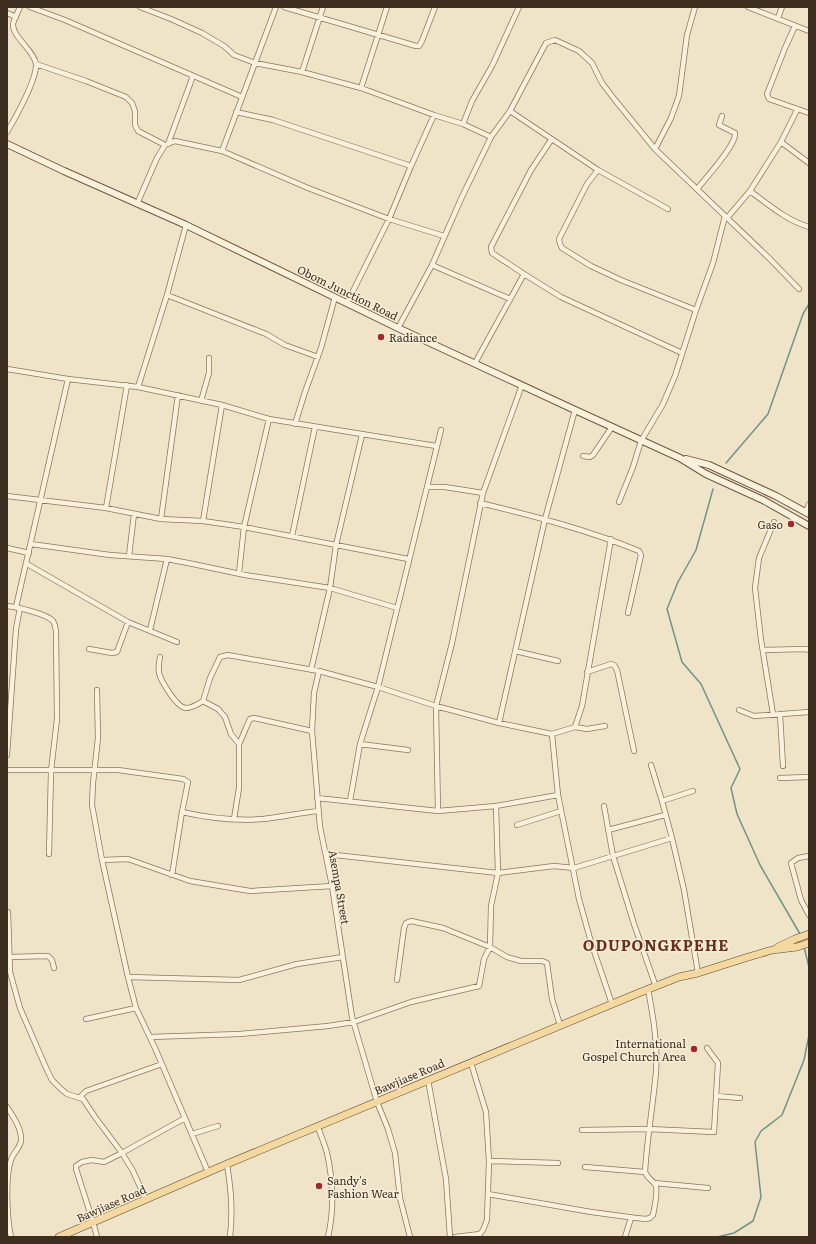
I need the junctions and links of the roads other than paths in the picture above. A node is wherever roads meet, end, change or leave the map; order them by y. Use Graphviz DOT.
graph roads {
  1 [pos="20,7"];
  2 [pos="30,7"];
  3 [pos="140,7"];
  4 [pos="276,7"];
  5 [pos="284,7"];
  6 [pos="323,7"];
  7 [pos="387,7"];
  8 [pos="435,7"];
  9 [pos="518,7"];
  10 [pos="695,7"];
  11 [pos="748,7"];
  12 [pos="782,7"];
  13 [pos="7,13"];
  14 [pos="16,17"];
  15 [pos="320,17"];
  16 [pos="778,18"];
  17 [pos="795,26"];
  18 [pos="809,31"];
  19 [pos="378,36"];
  20 [pos="255,63"];
  21 [pos="36,64"];
  22 [pos="302,72"];
  23 [pos="193,76"];
  24 [pos="361,88"];
  25 [pos="242,97"];
  26 [pos="797,110"];
  27 [pos="510,111"];
  28 [pos="236,112"];
  29 [pos="809,114"];
  30 [pos="434,115"];
  31 [pos="722,116"];
  32 [pos="463,124"];
  33 [pos="7,132"];
  34 [pos="491,137"];
  35 [pos="551,140"];
  36 [pos="781,142"];
  37 [pos="7,144"];
  38 [pos="166,145"];
  39 [pos="656,149"];
  40 [pos="222,150"];
  41 [pos="809,163"];
  42 [pos="411,166"];
  43 [pos="598,170"];
  44 [pos="697,189"];
  45 [pos="750,191"];
  46 [pos="137,204"];
  47 [pos="668,208"];
  48 [pos="726,217"];
  49 [pos="389,219"];
  50 [pos="186,225"];
  51 [pos="809,226"];
  52 [pos="444,236"];
  53 [pos="432,266"];
  54 [pos="524,274"];
  55 [pos="799,289"];
  56 [pos="167,295"];
  57 [pos="335,298"];
  58 [pos="510,299"];
  59 [pos="347,303"];
  60 [pos="696,310"];
  61 [pos="398,328"];
  62 [pos="682,353"];
  63 [pos="318,357"];
  64 [pos="209,358"];
  65 [pos="475,363"];
  66 [pos="7,369"];
  67 [pos="68,379"];
  68 [pos="522,385"];
  69 [pos="127,386"];
  70 [pos="138,387"];
  71 [pos="178,395"];
  72 [pos="201,400"];
  73 [pos="222,405"];
  74 [pos="574,410"];
  75 [pos="269,419"];
  76 [pos="295,424"];
  77 [pos="315,427"];
  78 [pos="612,427"];
  79 [pos="440,430"];
  80 [pos="362,435"];
  81 [pos="642,441"];
  82 [pos="436,446"];
  83 [pos="583,456"];
  84 [pos="680,458"];
  85 [pos="427,487"];
  86 [pos="483,493"];
  87 [pos="7,496"];
  88 [pos="42,500"];
  89 [pos="619,502"];
  90 [pos="480,503"];
  91 [pos="809,504"];
  92 [pos="106,508"];
  93 [pos="807,513"];
  94 [pos="134,514"];
  95 [pos="161,519"];
  96 [pos="545,519"];
  97 [pos="203,521"];
  98 [pos="774,522"];
  99 [pos="244,526"];
  100 [pos="809,526"];
  101 [pos="292,536"];
  102 [pos="611,539"];
  103 [pos="32,544"];
  104 [pos="336,545"];
  105 [pos="7,548"];
  106 [pos="29,553"];
  107 [pos="129,556"];
  108 [pos="167,559"];
  109 [pos="408,559"];
  110 [pos="27,564"];
  111 [pos="239,573"];
  112 [pos="330,588"];
  113 [pos="7,606"];
  114 [pos="18,608"];
  115 [pos="396,608"];
  116 [pos="628,613"];
  117 [pos="128,622"];
  118 [pos="150,630"];
  119 [pos="177,642"];
  120 [pos="89,649"];
  121 [pos="763,650"];
  122 [pos="809,650"];
  123 [pos="515,651"];
  124 [pos="160,657"];
  125 [pos="558,661"];
  126 [pos="311,670"];
  127 [pos="319,671"];
  128 [pos="587,672"];
  129 [pos="378,687"];
  130 [pos="97,690"];
  131 [pos="203,701"];
  132 [pos="436,706"];
  133 [pos="739,710"];
  134 [pos="809,712"];
  135 [pos="773,714"];
  136 [pos="780,714"];
  137 [pos="499,723"];
  138 [pos="606,726"];
  139 [pos="575,727"];
  140 [pos="312,731"];
  141 [pos="552,734"];
  142 [pos="239,744"];
  143 [pos="360,744"];
  144 [pos="408,750"];
  145 [pos="634,751"];
  146 [pos="7,755"];
  147 [pos="651,765"];
  148 [pos="783,766"];
  149 [pos="7,770"];
  150 [pos="52,771"];
  151 [pos="95,771"];
  152 [pos="809,777"];
  153 [pos="780,778"];
  154 [pos="693,791"];
  155 [pos="558,794"];
  156 [pos="317,798"];
  157 [pos="350,801"];
  158 [pos="662,801"];
  159 [pos="496,806"];
  160 [pos="604,806"];
  161 [pos="318,811"];
  162 [pos="438,811"];
  163 [pos="561,811"];
  164 [pos="182,812"];
  165 [pos="665,815"];
  166 [pos="234,819"];
  167 [pos="517,825"];
  168 [pos="608,830"];
  169 [pos="672,838"];
  170 [pos="49,854"];
  171 [pos="326,854"];
  172 [pos="613,856"];
  173 [pos="809,856"];
  174 [pos="102,860"];
  175 [pos="574,868"];
  176 [pos="498,873"];
  177 [pos="172,875"];
  178 [pos="332,886"];
  179 [pos="8,912"];
  180 [pos="809,916"];
  181 [pos="808,934"];
  182 [pos="809,943"];
  183 [pos="490,947"];
  184 [pos="772,950"];
  185 [pos="9,957"];
  186 [pos="343,957"];
  187 [pos="54,968"];
  188 [pos="8,972"];
  189 [pos="698,973"];
  190 [pos="128,977"];
  191 [pos="397,980"];
  192 [pos="656,987"];
  193 [pos="648,989"];
  194 [pos="612,1004"];
  195 [pos="136,1008"];
  196 [pos="86,1019"];
  197 [pos="354,1022"];
  198 [pos="560,1025"];
  199 [pos="150,1037"];
  200 [pos="707,1048"];
  201 [pos="471,1063"];
  202 [pos="162,1064"];
  203 [pos="428,1080"];
  204 [pos="716,1096"];
  205 [pos="80,1097"];
  206 [pos="740,1098"];
  207 [pos="377,1102"];
  208 [pos="7,1107"];
  209 [pos="185,1118"];
  210 [pos="218,1126"];
  211 [pos="318,1127"];
  212 [pos="648,1129"];
  213 [pos="582,1130"];
  214 [pos="192,1134"];
  215 [pos="122,1153"];
  216 [pos="489,1161"];
  217 [pos="558,1163"];
  218 [pos="228,1164"];
  219 [pos="585,1167"];
  220 [pos="208,1172"];
  221 [pos="645,1172"];
  222 [pos="654,1183"];
  223 [pos="708,1188"];
  224 [pos="7,1190"];
  225 [pos="488,1194"];
  226 [pos="146,1200"];
  227 [pos="631,1218"];
  228 [pos="93,1222"];
  229 [pos="11,1237"];
  230 [pos="59,1237"];
  231 [pos="97,1237"];
  232 [pos="230,1237"];
  233 [pos="328,1237"];
  234 [pos="410,1237"];
  235 [pos="450,1237"];
  236 [pos="455,1237"];
  237 [pos="625,1237"];
  1 -- 14 [label="street"];
  2 -- 23 [label="street"];
  3 -- 20 [label="street"];
  4 -- 20 [label="street"];
  5 -- 15 [label="street"];
  6 -- 15 [label="street"];
  7 -- 19 [label="street"];
  8 -- 19 [label="street"];
  9 -- 32 [label="street"];
  10 -- 39 [label="street"];
  11 -- 16 [label="street"];
  12 -- 16 [label="street"];
  13 -- 14 [label="street"];
  14 -- 21 [label="street"];
  15 -- 19 [label="street"];
  15 -- 22 [label="street"];
  16 -- 17 [label="street"];
  17 -- 18 [label="street"];
  17 -- 26 [label="street"];
  19 -- 24 [label="street"];
  20 -- 22 [label="street"];
  20 -- 25 [label="street"];
  21 -- 33 [label="street"];
  21 -- 38 [label="street"];
  22 -- 24 [label="street"];
  23 -- 25 [label="street"];
  23 -- 38 [label="street"];
  24 -- 30 [label="street"];
  25 -- 28 [label="street"];
  26 -- 29 [label="street"];
  26 -- 36 [label="street"];
  27 -- 34 [label="street"];
  27 -- 35 [label="street"];
  27 -- 39 [label="street"];
  28 -- 40 [label="street"];
  28 -- 42 [label="street"];
  30 -- 32 [label="street"];
  30 -- 42 [label="street"];
  31 -- 44 [label="street"];
  32 -- 34 [label="street"];
  34 -- 52 [label="street"];
  35 -- 43 [label="street"];
  35 -- 54 [label="street"];
  36 -- 41 [label="street"];
  36 -- 45 [label="street"];
  37 -- 46 [label="main road, Obom Junction Road"];
  38 -- 40 [label="street"];
  38 -- 46 [label="street"];
  39 -- 44 [label="street"];
  40 -- 49 [label="street"];
  42 -- 49 [label="street"];
  43 -- 47 [label="street"];
  43 -- 60 [label="street"];
  44 -- 48 [label="street"];
  45 -- 48 [label="street"];
  45 -- 51 [label="street"];
  46 -- 50 [label="main road, Obom Junction Road"];
  48 -- 55 [label="street"];
  48 -- 60 [label="street"];
  49 -- 52 [label="street"];
  49 -- 59 [label="street"];
  50 -- 56 [label="street"];
  50 -- 57 [label="main road, Obom Junction Road"];
  52 -- 53 [label="street"];
  53 -- 58 [label="street"];
  53 -- 61 [label="street"];
  54 -- 58 [label="street"];
  54 -- 62 [label="street"];
  56 -- 63 [label="street"];
  56 -- 70 [label="street"];
  57 -- 59 [label="main road, Obom Junction Road"];
  57 -- 63 [label="street"];
  58 -- 65 [label="street"];
  59 -- 61 [label="main road, Obom Junction Road"];
  60 -- 62 [label="street"];
  61 -- 65 [label="main road, Obom Junction Road"];
  62 -- 81 [label="street"];
  63 -- 76 [label="street"];
  64 -- 72 [label="street"];
  65 -- 68 [label="main road, Obom Junction Road"];
  66 -- 67 [label="street"];
  67 -- 69 [label="street"];
  67 -- 88 [label="street"];
  68 -- 74 [label="main road, Obom Junction Road"];
  68 -- 86 [label="street"];
  69 -- 70 [label="street"];
  69 -- 92 [label="street"];
  70 -- 71 [label="street"];
  71 -- 72 [label="street"];
  71 -- 95 [label="street"];
  72 -- 73 [label="street"];
  73 -- 75 [label="street"];
  73 -- 97 [label="street"];
  74 -- 78 [label="main road, Obom Junction Road"];
  74 -- 96 [label="street"];
  75 -- 76 [label="street"];
  75 -- 99 [label="street"];
  76 -- 77 [label="street"];
  77 -- 80 [label="street"];
  77 -- 101 [label="street"];
  78 -- 81 [label="main road, Obom Junction Road"];
  78 -- 83 [label="street"];
  79 -- 82 [label="street"];
  80 -- 82 [label="street"];
  80 -- 104 [label="street"];
  81 -- 84 [label="main road, Obom Junction Road"];
  81 -- 89 [label="street"];
  82 -- 85 [label="street"];
  84 -- 93 [label="main road, Obom Junction Road"];
  84 -- 100 [label="main road, Obom Junction Road"];
  85 -- 86 [label="street"];
  85 -- 109 [label="street"];
  86 -- 90 [label="street"];
  87 -- 88 [label="street"];
  88 -- 92 [label="street"];
  88 -- 103 [label="street"];
  90 -- 96 [label="street"];
  90 -- 132 [label="street"];
  91 -- 93 [label="street"];
  92 -- 94 [label="street"];
  94 -- 95 [label="street"];
  94 -- 107 [label="street"];
  95 -- 97 [label="street"];
  96 -- 102 [label="street"];
  96 -- 123 [label="street"];
  97 -- 99 [label="street"];
  98 -- 121 [label="street"];
  99 -- 101 [label="street"];
  99 -- 111 [label="street"];
  101 -- 104 [label="street"];
  102 -- 116 [label="street"];
  102 -- 128 [label="street"];
  103 -- 106 [label="street"];
  103 -- 107 [label="street"];
  104 -- 109 [label="street"];
  104 -- 112 [label="street"];
  105 -- 106 [label="street"];
  106 -- 110 [label="street"];
  107 -- 108 [label="street"];
  108 -- 111 [label="street"];
  108 -- 118 [label="street"];
  109 -- 115 [label="street"];
  110 -- 114 [label="street"];
  110 -- 117 [label="street"];
  111 -- 112 [label="street"];
  112 -- 115 [label="street"];
  112 -- 126 [label="street"];
  113 -- 114 [label="street"];
  114 -- 146 [label="street"];
  114 -- 150 [label="street"];
  115 -- 129 [label="street"];
  117 -- 118 [label="street"];
  117 -- 120 [label="street"];
  118 -- 119 [label="street"];
  121 -- 122 [label="street"];
  121 -- 135 [label="street"];
  123 -- 125 [label="street"];
  123 -- 137 [label="street"];
  124 -- 131 [label="street"];
  126 -- 127 [label="street"];
  126 -- 131 [label="street"];
  127 -- 129 [label="street"];
  127 -- 140 [label="street, Asempa Street"];
  128 -- 139 [label="street"];
  128 -- 145 [label="street"];
  129 -- 132 [label="street"];
  129 -- 143 [label="street"];
  130 -- 151 [label="street"];
  131 -- 142 [label="street"];
  132 -- 137 [label="street"];
  132 -- 162 [label="street"];
  133 -- 135 [label="street"];
  134 -- 136 [label="street"];
  135 -- 136 [label="street"];
  136 -- 148 [label="street"];
  137 -- 141 [label="street"];
  138 -- 139 [label="street"];
  139 -- 141 [label="street"];
  140 -- 142 [label="street"];
  140 -- 156 [label="street, Asempa Street"];
  141 -- 155 [label="street"];
  142 -- 166 [label="street"];
  143 -- 144 [label="street"];
  143 -- 157 [label="street"];
  147 -- 158 [label="street"];
  149 -- 150 [label="street"];
  150 -- 151 [label="street"];
  150 -- 170 [label="street"];
  151 -- 164 [label="street"];
  151 -- 174 [label="street"];
  152 -- 153 [label="street"];
  154 -- 158 [label="street"];
  155 -- 159 [label="street"];
  155 -- 163 [label="street"];
  156 -- 157 [label="street"];
  156 -- 161 [label="street, Asempa Street"];
  157 -- 162 [label="street"];
  158 -- 165 [label="street"];
  159 -- 162 [label="street"];
  159 -- 176 [label="street"];
  160 -- 168 [label="street"];
  161 -- 166 [label="street"];
  161 -- 171 [label="street, Asempa Street"];
  163 -- 167 [label="street"];
  163 -- 175 [label="street"];
  164 -- 166 [label="street"];
  164 -- 177 [label="street"];
  165 -- 168 [label="street"];
  165 -- 169 [label="street"];
  168 -- 172 [label="street"];
  169 -- 172 [label="street"];
  169 -- 189 [label="street"];
  171 -- 176 [label="street"];
  171 -- 178 [label="street, Asempa Street"];
  172 -- 175 [label="street"];
  172 -- 192 [label="street"];
  173 -- 180 [label="street"];
  174 -- 177 [label="street"];
  174 -- 190 [label="street"];
  175 -- 176 [label="street"];
  175 -- 194 [label="street"];
  176 -- 183 [label="street"];
  177 -- 178 [label="street"];
  178 -- 186 [label="street, Asempa Street"];
  179 -- 185 [label="street"];
  181 -- 184 [label="main road, Bawjiase Road"];
  182 -- 184 [label="main road, Bawjiase Road"];
  183 -- 191 [label="street"];
  183 -- 197 [label="street"];
  183 -- 198 [label="street"];
  184 -- 189 [label="main road, Bawjiase Road"];
  185 -- 187 [label="street"];
  185 -- 188 [label="street"];
  186 -- 190 [label="street"];
  186 -- 197 [label="street, Asempa Street"];
  188 -- 205 [label="street"];
  189 -- 192 [label="main road, Bawjiase Road"];
  190 -- 195 [label="street"];
  192 -- 193 [label="main road, Bawjiase Road"];
  193 -- 194 [label="main road, Bawjiase Road"];
  193 -- 212 [label="street"];
  194 -- 198 [label="main road, Bawjiase Road"];
  195 -- 196 [label="street"];
  195 -- 199 [label="street"];
  197 -- 199 [label="street"];
  197 -- 207 [label="street, Asempa Street"];
  198 -- 201 [label="main road, Bawjiase Road"];
  199 -- 202 [label="street"];
  200 -- 204 [label="street"];
  201 -- 203 [label="main road, Bawjiase Road"];
  201 -- 216 [label="street"];
  202 -- 205 [label="street"];
  202 -- 209 [label="street"];
  203 -- 207 [label="main road, Bawjiase Road"];
  203 -- 235 [label="street"];
  204 -- 206 [label="street"];
  204 -- 212 [label="street"];
  205 -- 215 [label="street"];
  207 -- 211 [label="main road, Bawjiase Road"];
  207 -- 234 [label="street, Asempa Street"];
  208 -- 224 [label="street"];
  209 -- 214 [label="street"];
  209 -- 215 [label="street"];
  210 -- 214 [label="street"];
  211 -- 218 [label="main road, Bawjiase Road"];
  211 -- 233 [label="street"];
  212 -- 213 [label="street"];
  212 -- 221 [label="street"];
  214 -- 220 [label="street"];
  215 -- 226 [label="street"];
  215 -- 228 [label="street"];
  216 -- 217 [label="street"];
  216 -- 225 [label="street"];
  218 -- 220 [label="main road, Bawjiase Road"];
  218 -- 232 [label="street"];
  219 -- 221 [label="street"];
  220 -- 226 [label="main road, Bawjiase Road"];
  221 -- 222 [label="street"];
  222 -- 223 [label="street"];
  222 -- 227 [label="street"];
  224 -- 229 [label="street"];
  225 -- 227 [label="street"];
  225 -- 236 [label="street"];
  226 -- 228 [label="main road, Bawjiase Road"];
  227 -- 237 [label="street"];
  228 -- 230 [label="main road, Bawjiase Road"];
  228 -- 231 [label="street"];
}
